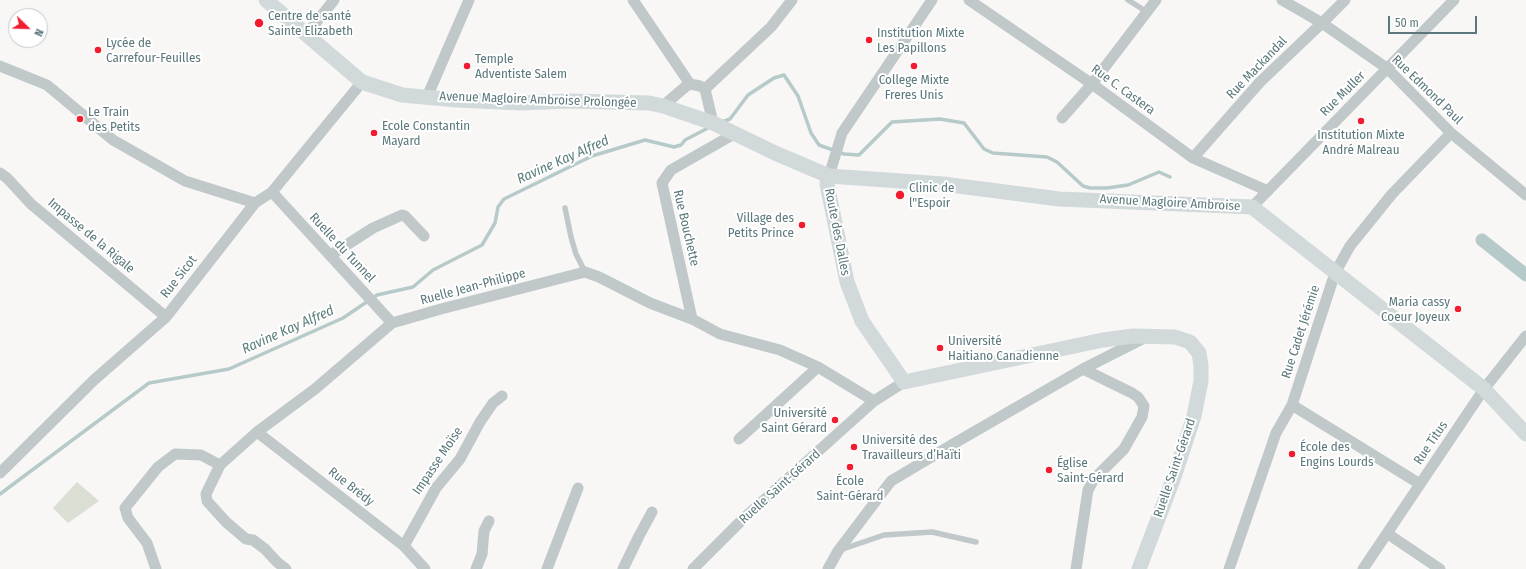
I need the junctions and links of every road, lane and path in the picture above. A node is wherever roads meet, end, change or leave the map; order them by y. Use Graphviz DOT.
graph roads {
  1 [pos="266,0"];
  2 [pos="334,0"];
  3 [pos="470,0"];
  4 [pos="633,0"];
  5 [pos="792,0"];
  6 [pos="932,0"];
  7 [pos="969,0"];
  8 [pos="1128,0"];
  9 [pos="1156,0"];
  10 [pos="1282,0"];
  11 [pos="1345,0"];
  12 [pos="1454,0"];
  13 [pos="1147,12"];
  14 [pos="1322,23"];
  15 [pos="306,35"];
  16 [pos="0,66"];
  17 [pos="1388,69"];
  18 [pos="362,82"];
  19 [pos="690,84"];
  20 [pos="1092,84"];
  21 [pos="704,89"];
  22 [pos="427,97"];
  23 [pos="663,106"];
  24 [pos="1062,118"];
  25 [pos="713,123"];
  26 [pos="1451,133"];
  27 [pos="734,134"];
  28 [pos="1193,158"];
  29 [pos="0,173"];
  30 [pos="829,176"];
  31 [pos="1268,191"];
  32 [pos="272,192"];
  33 [pos="1526,195"];
  34 [pos="255,203"];
  35 [pos="1252,207"];
  36 [pos="565,208"];
  37 [pos="424,236"];
  38 [pos="331,255"];
  39 [pos="585,272"];
  40 [pos="1335,273"];
  41 [pos="166,317"];
  42 [pos="692,318"];
  43 [pos="392,323"];
  44 [pos="1150,335"];
  45 [pos="1526,336"];
  46 [pos="818,367"];
  47 [pos="1083,369"];
  48 [pos="904,382"];
  49 [pos="1484,389"];
  50 [pos="502,396"];
  51 [pos="874,401"];
  52 [pos="1292,405"];
  53 [pos="257,432"];
  54 [pos="1526,434"];
  55 [pos="739,439"];
  56 [pos="220,464"];
  57 [pos="0,473"];
  58 [pos="1420,484"];
  59 [pos="578,488"];
  60 [pos="652,512"];
  61 [pos="489,521"];
  62 [pos="1388,534"];
  63 [pos="976,542"];
  64 [pos="404,546"];
  65 [pos="838,551"];
  66 [pos="156,569"];
  67 [pos="286,569"];
  68 [pos="425,569"];
  69 [pos="476,569"];
  70 [pos="547,569"];
  71 [pos="623,569"];
  72 [pos="693,569"];
  73 [pos="828,569"];
  74 [pos="1076,569"];
  75 [pos="1139,569"];
  76 [pos="1229,569"];
  77 [pos="1364,569"];
  78 [pos="1440,569"];
  1 -- 15 [label="street, Avenue Magloire Ambroise Prolongée"];
  2 -- 15 [label="street"];
  3 -- 22 [label="street"];
  4 -- 19 [label="street"];
  5 -- 21 [label="street"];
  6 -- 30 [label="street, Route des Dalles"];
  7 -- 20 [label="street, Rue C. Castera"];
  8 -- 13 [label="lane"];
  9 -- 13 [label="street"];
  10 -- 14 [label="street, Rue Edmond Paul"];
  11 -- 14 [label="street, Rue Mackandal"];
  12 -- 17 [label="street, Rue Muller"];
  13 -- 20 [label="street"];
  14 -- 17 [label="street, Rue Edmond Paul"];
  14 -- 28 [label="street, Rue Mackandal"];
  15 -- 18 [label="street, Avenue Magloire Ambroise Prolongée"];
  16 -- 34 [label="street"];
  17 -- 26 [label="street, Rue Edmond Paul"];
  17 -- 31 [label="street, Rue Muller"];
  18 -- 22 [label="street, Avenue Magloire Ambroise Prolongée"];
  18 -- 32 [label="street, Rue Sicot"];
  19 -- 21 [label="street"];
  19 -- 23 [label="street"];
  20 -- 24 [label="street"];
  20 -- 28 [label="street, Rue C. Castera"];
  21 -- 25 [label="street"];
  22 -- 23 [label="street, Avenue Magloire Ambroise Prolongée"];
  23 -- 25 [label="street, Avenue Magloire Ambroise Prolongée"];
  25 -- 27 [label="street, Avenue Magloire Ambroise Prolongée"];
  26 -- 33 [label="street, Rue Edmond Paul"];
  26 -- 40 [label="street, Rue Cadet Jérémie"];
  27 -- 30 [label="street, Avenue Magloire Ambroise Prolongée"];
  27 -- 42 [label="street, Rue Bouchette"];
  28 -- 31 [label="street, Rue C. Castera"];
  29 -- 41 [label="street, Impasse de la Rigale"];
  30 -- 35 [label="street, Avenue Magloire Ambroise"];
  30 -- 48 [label="street, Route des Dalles"];
  31 -- 35 [label="street, Rue Muller"];
  32 -- 34 [label="street, Rue Sicot"];
  32 -- 38 [label="street, Ruelle du Tunnel"];
  34 -- 41 [label="street, Rue Sicot"];
  35 -- 40 [label="street, Avenue Magloire Ambroise"];
  36 -- 39 [label="lane"];
  37 -- 38 [label="street"];
  38 -- 43 [label="street, Ruelle du Tunnel"];
  39 -- 42 [label="street"];
  39 -- 43 [label="street, Ruelle Jean-Philippe"];
  40 -- 49 [label="street, Avenue Magloire Ambroise"];
  40 -- 52 [label="street, Rue Cadet Jérémie"];
  41 -- 57 [label="street, Rue Sicot"];
  42 -- 46 [label="street"];
  43 -- 53 [label="street, Ruelle Jean-Philippe"];
  44 -- 47 [label="street"];
  44 -- 48 [label="street, Ruelle Saint-Gérard"];
  44 -- 75 [label="street, Ruelle Saint-Gérard"];
  45 -- 49 [label="street, Rue Titus"];
  46 -- 51 [label="street"];
  46 -- 55 [label="street"];
  47 -- 65 [label="street"];
  47 -- 74 [label="street"];
  48 -- 51 [label="street, Ruelle Saint-Gérard"];
  49 -- 54 [label="street, Avenue Magloire Ambroise"];
  49 -- 58 [label="street, Rue Titus"];
  50 -- 64 [label="street, Impasse Moïse"];
  51 -- 72 [label="street, Ruelle Saint-Gérard"];
  52 -- 58 [label="street"];
  52 -- 76 [label="street, Rue Cadet Jérémie"];
  53 -- 56 [label="street, Ruelle Jean-Philippe"];
  53 -- 64 [label="street, Rue Brédy"];
  56 -- 66 [label="street"];
  56 -- 67 [label="street"];
  58 -- 62 [label="street, Rue Titus"];
  59 -- 70 [label="street"];
  60 -- 71 [label="street"];
  61 -- 69 [label="street"];
  62 -- 77 [label="street, Rue Titus"];
  62 -- 78 [label="street"];
  63 -- 65 [label="lane"];
  64 -- 68 [label="street, Rue Brédy"];
  65 -- 73 [label="street"];
}
